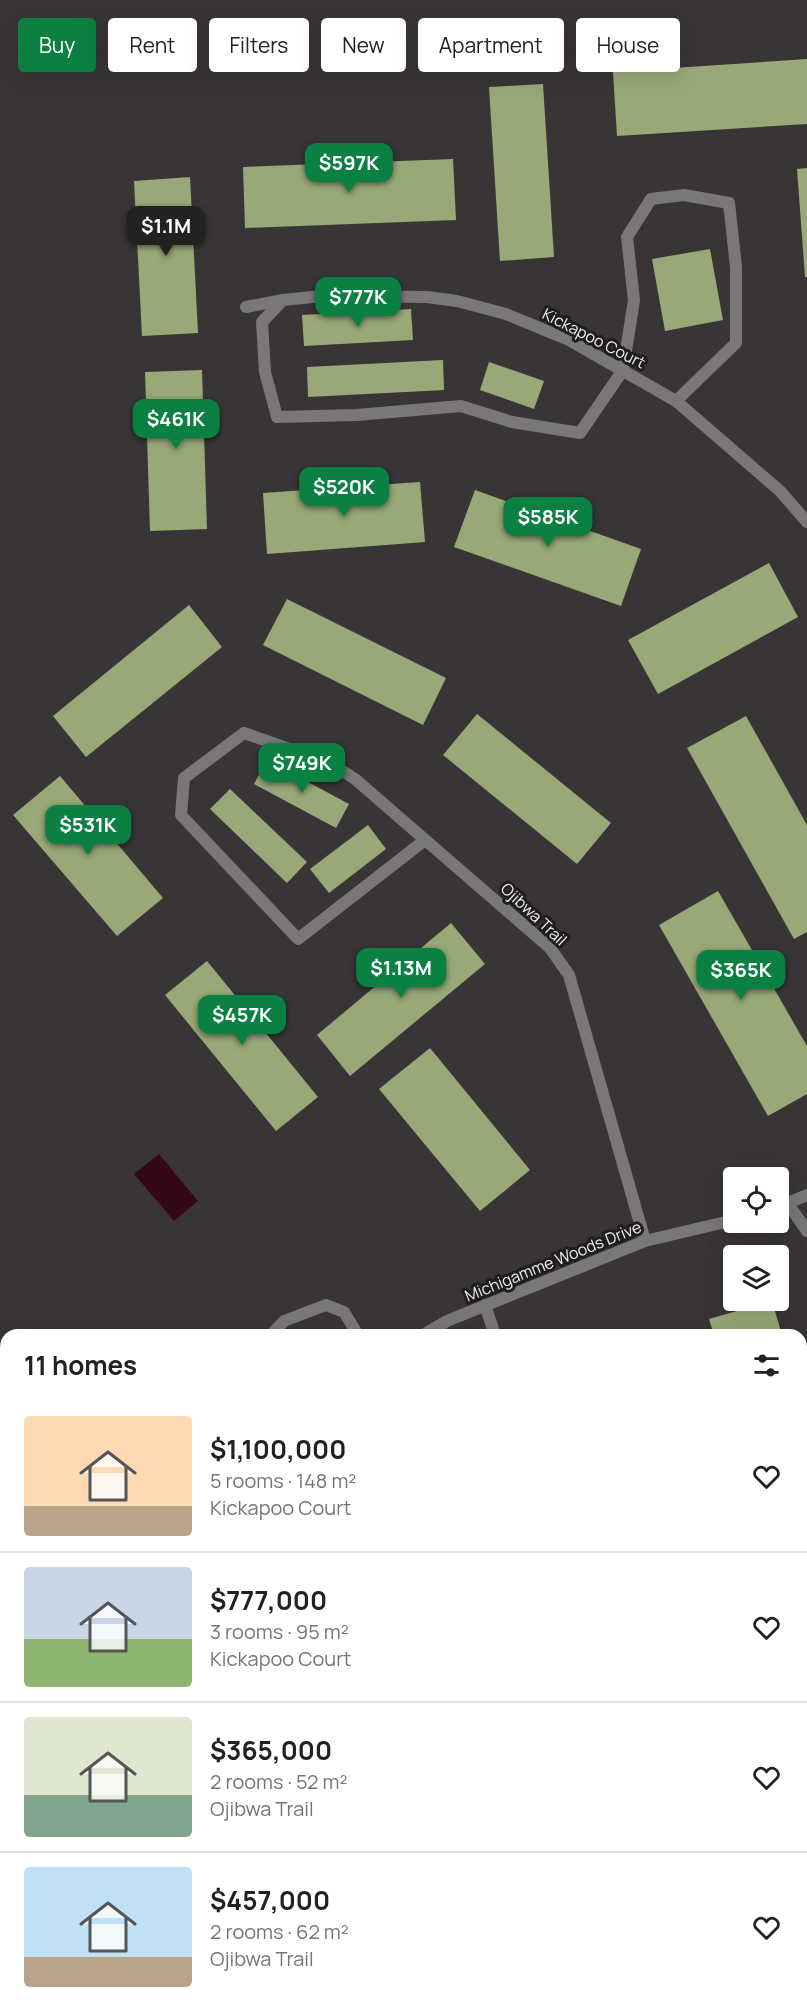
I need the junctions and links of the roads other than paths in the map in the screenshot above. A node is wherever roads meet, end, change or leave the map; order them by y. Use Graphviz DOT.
graph roads {
  1 [pos="283,300"];
  2 [pos="246,307"];
  3 [pos="622,370"];
  4 [pos="676,401"];
  5 [pos="807,522"];
  6 [pos="425,840"];
  7 [pos="807,1195"];
  8 [pos="789,1203"];
  9 [pos="789,1212"];
  10 [pos="723,1223"];
  11 [pos="807,1231"];
  12 [pos="645,1241"];
  13 [pos="485,1305"];
  14 [pos="277,1329"];
  15 [pos="354,1329"];
  16 [pos="433,1329"];
  17 [pos="493,1329"];
  1 -- 2 [label="street, Kickapoo Court"];
  1 -- 3 [label="street, Kickapoo Court"];
  1 -- 3 [label="street"];
  3 -- 4 [label="street, Kickapoo Court"];
  3 -- 4 [label="street"];
  4 -- 5 [label="street, Kickapoo Court"];
  6 -- 6 [label="street, Ojibwa Trail"];
  6 -- 12 [label="street, Ojibwa Trail"];
  7 -- 8 [label="street"];
  9 -- 11 [label="street"];
  10 -- 12 [label="street, Michigamme Woods Drive"];
  12 -- 13 [label="street, Michigamme Woods Drive"];
  13 -- 16 [label="street, Michigamme Woods Drive"];
  13 -- 17 [label="street"];
  14 -- 15 [label="street"];
}
